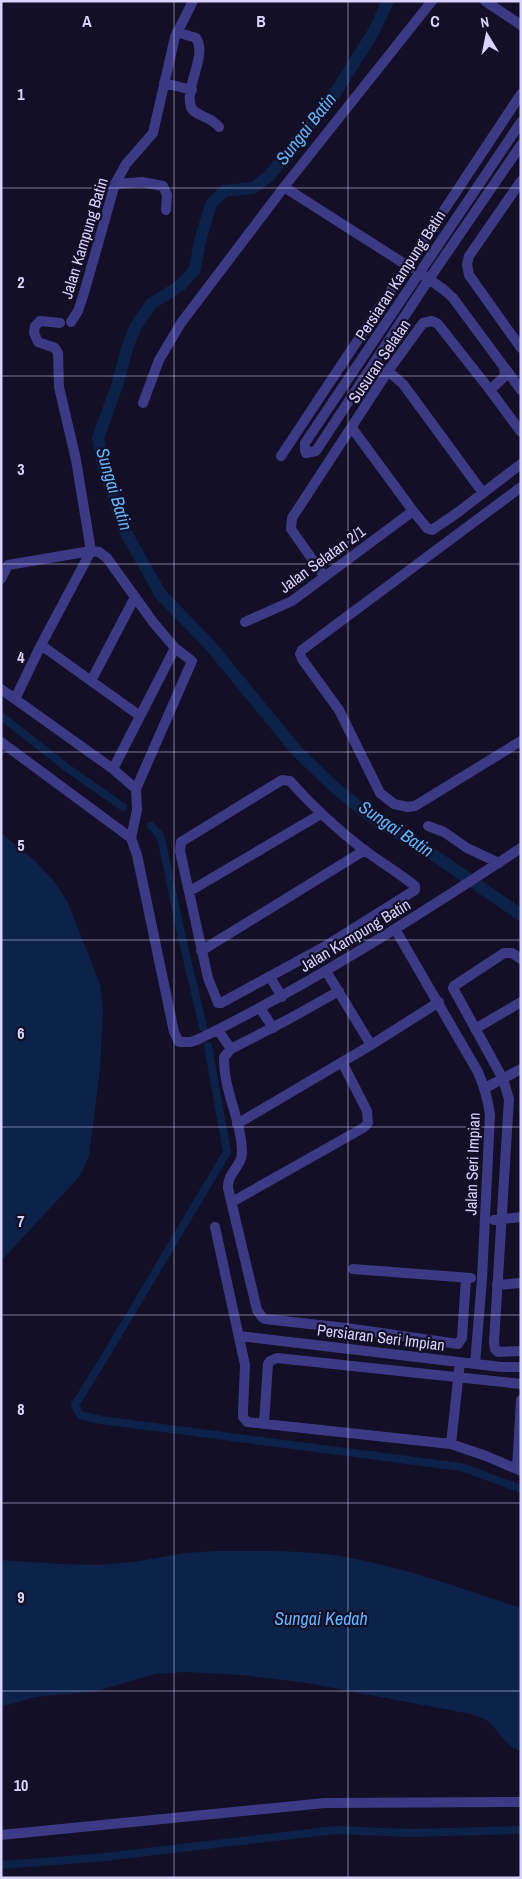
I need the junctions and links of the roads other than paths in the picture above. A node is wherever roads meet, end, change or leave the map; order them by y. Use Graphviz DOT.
graph roads {
  1 [pos="193,1"];
  2 [pos="432,1"];
  3 [pos="485,1"];
  4 [pos="521,25"];
  5 [pos="177,32"];
  6 [pos="164,83"];
  7 [pos="192,90"];
  8 [pos="521,94"];
  9 [pos="521,122"];
  10 [pos="219,127"];
  11 [pos="521,145"];
  12 [pos="521,181"];
  13 [pos="115,184"];
  14 [pos="284,187"];
  15 [pos="166,210"];
  16 [pos="407,266"];
  17 [pos="418,273"];
  18 [pos="429,279"];
  19 [pos="71,322"];
  20 [pos="60,323"];
  21 [pos="521,348"];
  22 [pos="374,363"];
  23 [pos="504,367"];
  24 [pos="388,371"];
  25 [pos="490,390"];
  26 [pos="521,390"];
  27 [pos="143,403"];
  28 [pos="352,428"];
  29 [pos="521,432"];
  30 [pos="281,456"];
  31 [pos="521,464"];
  32 [pos="521,487"];
  33 [pos="483,493"];
  34 [pos="413,512"];
  35 [pos="91,551"];
  36 [pos="1,556"];
  37 [pos="5,565"];
  38 [pos="324,576"];
  39 [pos="1,579"];
  40 [pos="135,597"];
  41 [pos="245,622"];
  42 [pos="41,644"];
  43 [pos="175,648"];
  44 [pos="91,681"];
  45 [pos="1,689"];
  46 [pos="15,698"];
  47 [pos="140,716"];
  48 [pos="521,741"];
  49 [pos="1,742"];
  50 [pos="113,769"];
  51 [pos="136,789"];
  52 [pos="320,814"];
  53 [pos="428,826"];
  54 [pos="132,838"];
  55 [pos="521,848"];
  56 [pos="365,850"];
  57 [pos="499,863"];
  58 [pos="190,891"];
  59 [pos="395,929"];
  60 [pos="202,950"];
  61 [pos="521,959"];
  62 [pos="326,971"];
  63 [pos="270,977"];
  64 [pos="339,991"];
  65 [pos="282,997"];
  66 [pos="439,1002"];
  67 [pos="521,1002"];
  68 [pos="260,1008"];
  69 [pos="273,1028"];
  70 [pos="475,1029"];
  71 [pos="218,1030"];
  72 [pos="371,1045"];
  73 [pos="231,1049"];
  74 [pos="342,1062"];
  75 [pos="521,1069"];
  76 [pos="503,1079"];
  77 [pos="485,1088"];
  78 [pos="237,1124"];
  79 [pos="232,1202"];
  80 [pos="521,1217"];
  81 [pos="500,1220"];
  82 [pos="484,1222"];
  83 [pos="215,1227"];
  84 [pos="353,1269"];
  85 [pos="466,1278"];
  86 [pos="482,1279"];
  87 [pos="521,1283"];
  88 [pos="497,1285"];
  89 [pos="239,1336"];
  90 [pos="521,1351"];
  91 [pos="460,1362"];
  92 [pos="475,1364"];
  93 [pos="521,1367"];
  94 [pos="459,1378"];
  95 [pos="521,1384"];
  96 [pos="521,1400"];
  97 [pos="264,1423"];
  98 [pos="451,1444"];
  99 [pos="519,1470"];
  100 [pos="521,1802"];
  101 [pos="1,1835"];
  1 -- 5 [label="street, Jalan Kampung Batin"];
  2 -- 14 [label="street"];
  3 -- 4 [label="street"];
  5 -- 6 [label="street, Jalan Kampung Batin"];
  5 -- 7 [label="street"];
  6 -- 7 [label="street"];
  6 -- 13 [label="street, Jalan Kampung Batin"];
  7 -- 10 [label="street"];
  8 -- 16 [label="street"];
  9 -- 17 [label="street, Persiaran Kampung Batin"];
  11 -- 18 [label="street, Persiaran Kampung Batin"];
  12 -- 21 [label="street"];
  13 -- 15 [label="street"];
  13 -- 19 [label="street, Jalan Kampung Batin"];
  14 -- 16 [label="street"];
  14 -- 27 [label="street"];
  16 -- 17 [label="street"];
  16 -- 30 [label="street"];
  17 -- 18 [label="street"];
  17 -- 22 [label="street, Persiaran Kampung Batin"];
  18 -- 22 [label="street, Persiaran Kampung Batin"];
  18 -- 23 [label="street"];
  20 -- 35 [label="street"];
  22 -- 24 [label="street"];
  23 -- 25 [label="street"];
  23 -- 26 [label="street"];
  24 -- 25 [label="street, Susuran Selatan"];
  24 -- 28 [label="street, Susuran Selatan"];
  24 -- 33 [label="street"];
  25 -- 29 [label="street, Susuran Selatan"];
  28 -- 34 [label="street"];
  28 -- 38 [label="street, Susuran Selatan"];
  31 -- 33 [label="street"];
  32 -- 48 [label="street"];
  33 -- 34 [label="street"];
  34 -- 38 [label="street, Jalan Selatan 2/1"];
  35 -- 37 [label="street"];
  35 -- 40 [label="street"];
  35 -- 42 [label="street"];
  36 -- 37 [label="street"];
  37 -- 39 [label="street"];
  38 -- 41 [label="street, Jalan Selatan 2/1"];
  40 -- 43 [label="street"];
  40 -- 44 [label="street"];
  42 -- 44 [label="street"];
  42 -- 46 [label="street"];
  43 -- 47 [label="street"];
  43 -- 51 [label="street"];
  44 -- 47 [label="street"];
  45 -- 46 [label="street"];
  46 -- 50 [label="street"];
  47 -- 50 [label="street"];
  49 -- 54 [label="street"];
  50 -- 51 [label="street"];
  51 -- 54 [label="street"];
  52 -- 56 [label="street"];
  52 -- 58 [label="street"];
  52 -- 58 [label="street"];
  53 -- 57 [label="street"];
  54 -- 71 [label="street, Jalan Kampung Batin"];
  55 -- 57 [label="street, Jalan Kampung Batin"];
  56 -- 60 [label="street"];
  56 -- 63 [label="street"];
  57 -- 59 [label="street, Jalan Kampung Batin"];
  58 -- 60 [label="street"];
  59 -- 62 [label="street, Jalan Kampung Batin"];
  59 -- 66 [label="street, Jalan Seri Impian"];
  60 -- 63 [label="street"];
  61 -- 70 [label="street"];
  62 -- 64 [label="street"];
  62 -- 65 [label="street, Jalan Kampung Batin"];
  63 -- 65 [label="street"];
  64 -- 69 [label="street"];
  64 -- 72 [label="street"];
  65 -- 68 [label="street, Jalan Kampung Batin"];
  66 -- 72 [label="street"];
  66 -- 77 [label="street, Jalan Seri Impian"];
  67 -- 70 [label="street"];
  68 -- 69 [label="street"];
  68 -- 71 [label="street, Jalan Kampung Batin"];
  69 -- 73 [label="street"];
  70 -- 76 [label="street"];
  71 -- 73 [label="street"];
  72 -- 74 [label="street"];
  73 -- 78 [label="street"];
  74 -- 78 [label="street"];
  74 -- 79 [label="street"];
  75 -- 76 [label="street"];
  76 -- 77 [label="street"];
  76 -- 81 [label="street"];
  77 -- 82 [label="street, Jalan Seri Impian"];
  78 -- 79 [label="street"];
  79 -- 85 [label="street"];
  80 -- 81 [label="street"];
  81 -- 82 [label="street"];
  81 -- 88 [label="street"];
  82 -- 86 [label="street, Jalan Seri Impian"];
  83 -- 89 [label="street"];
  84 -- 85 [label="street"];
  85 -- 86 [label="street"];
  86 -- 92 [label="street, Jalan Seri Impian"];
  87 -- 88 [label="street"];
  88 -- 90 [label="street"];
  89 -- 91 [label="street, Persiaran Seri Impian"];
  89 -- 97 [label="street"];
  91 -- 92 [label="street, Persiaran Seri Impian"];
  91 -- 94 [label="street"];
  92 -- 93 [label="street, Persiaran Seri Impian"];
  94 -- 95 [label="street"];
  94 -- 97 [label="street"];
  94 -- 98 [label="street"];
  96 -- 99 [label="street"];
  97 -- 98 [label="street"];
  98 -- 99 [label="street"];
  100 -- 101 [label="street"];
}
